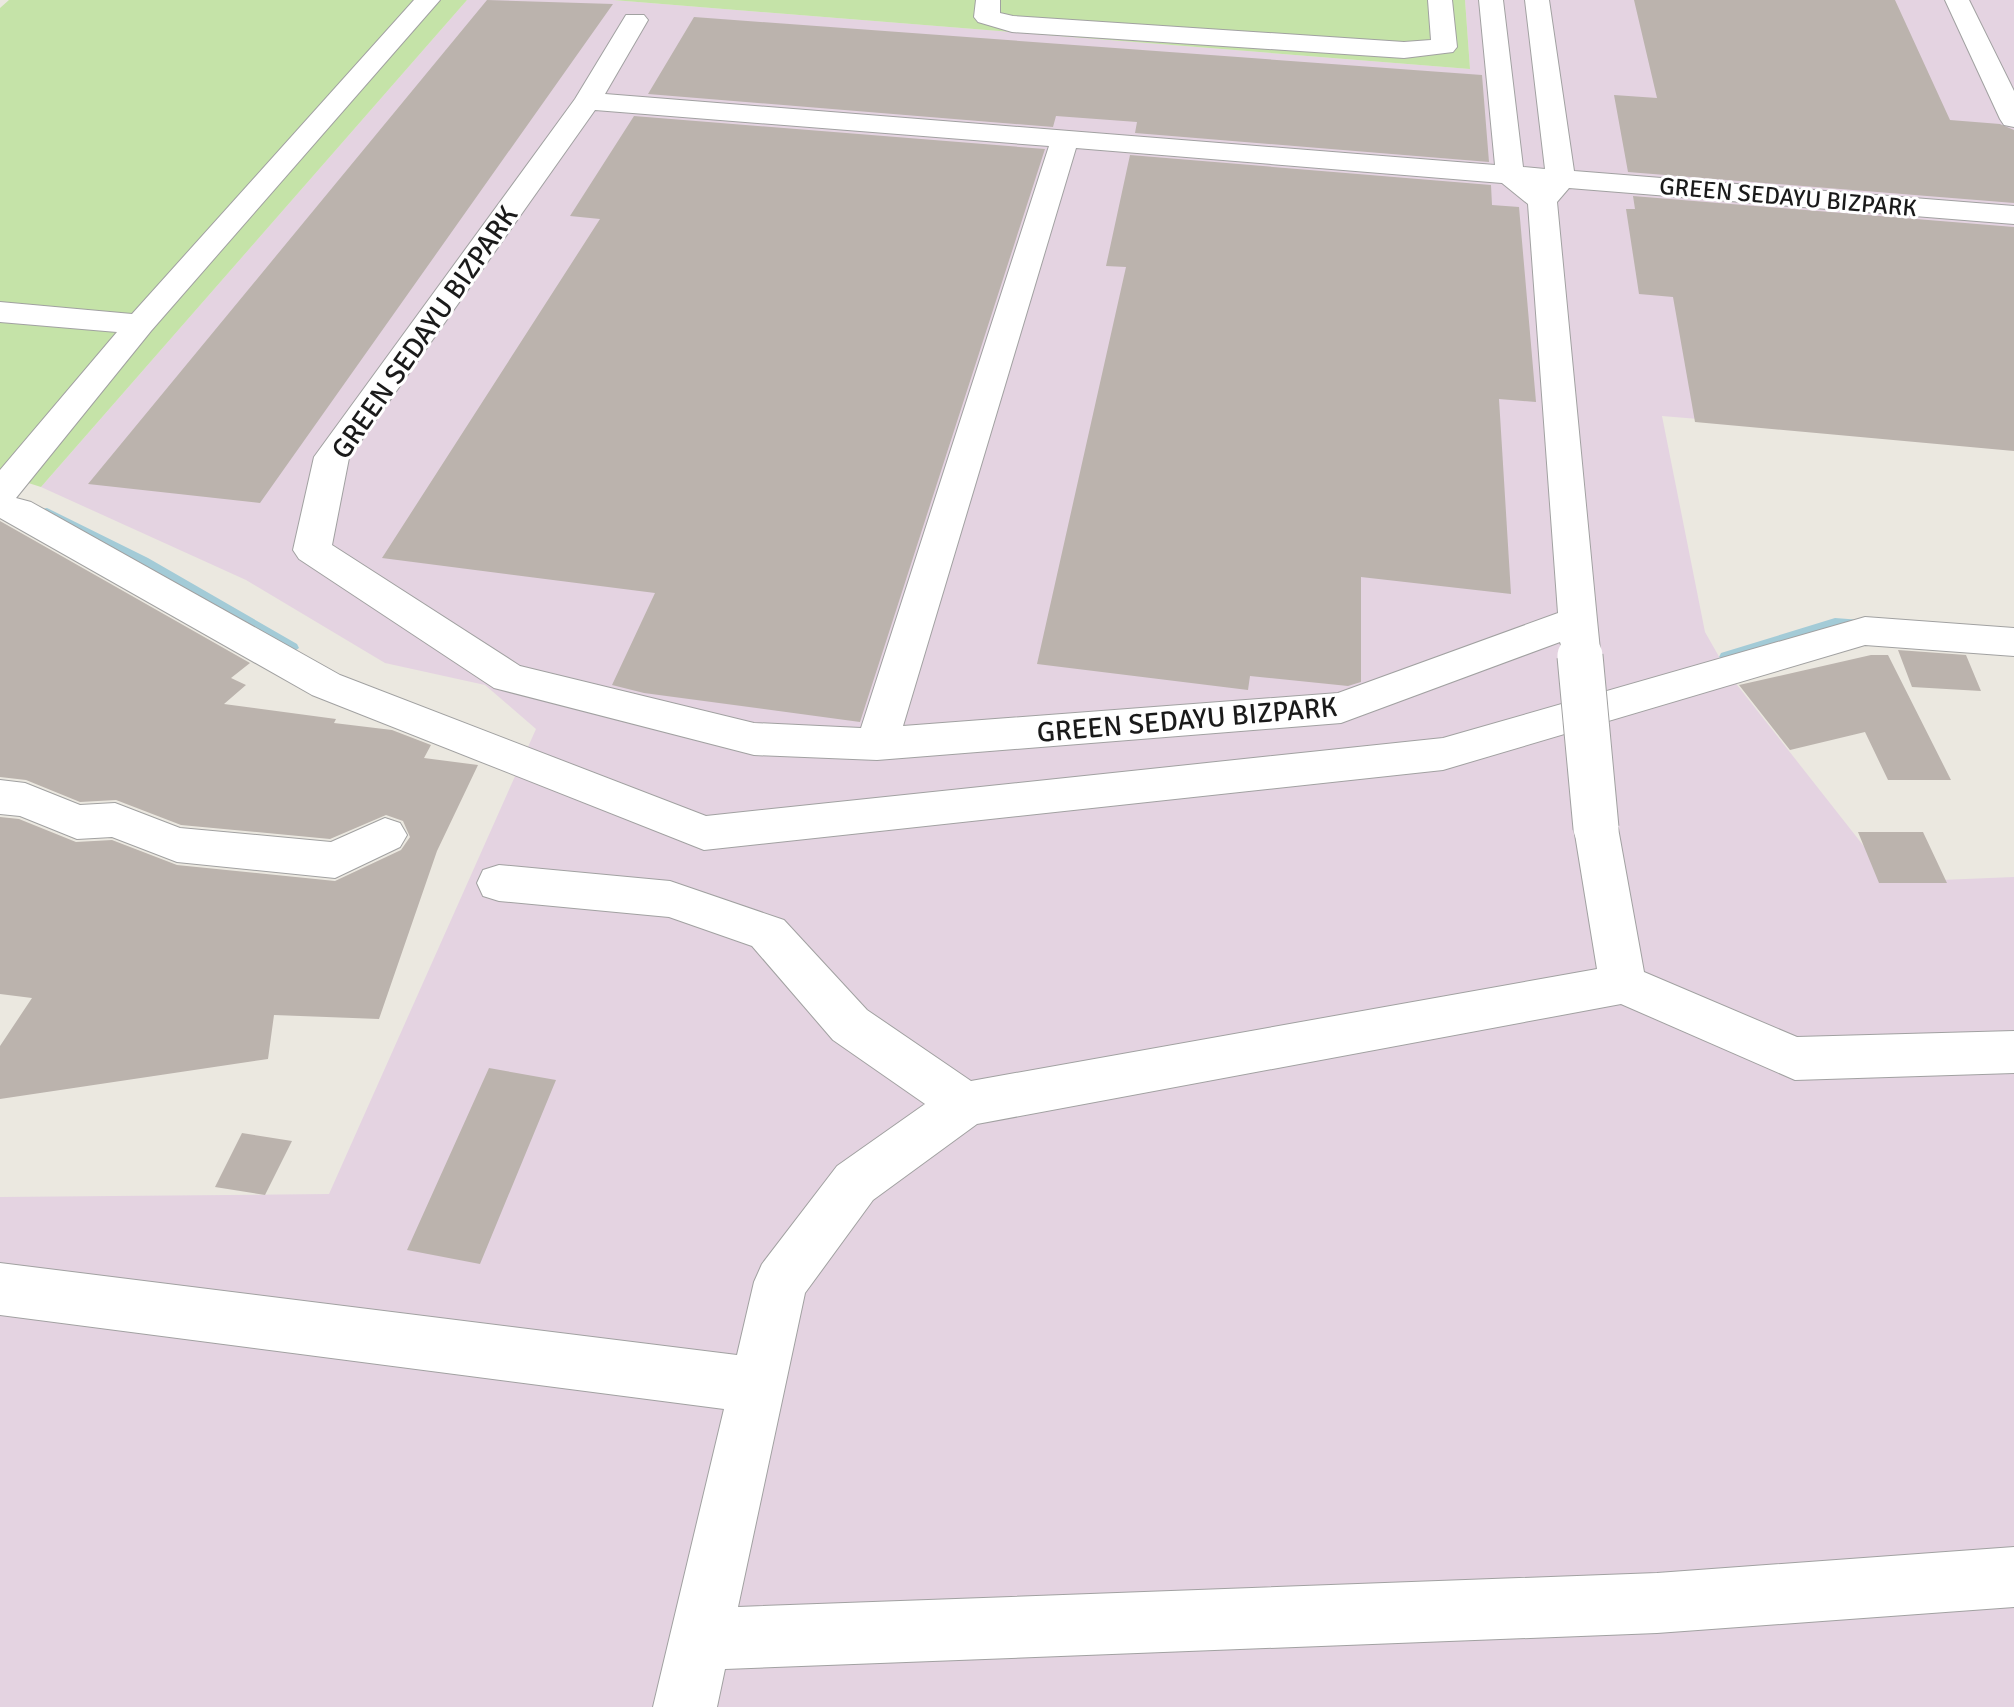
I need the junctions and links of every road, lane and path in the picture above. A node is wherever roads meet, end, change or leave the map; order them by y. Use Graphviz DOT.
graph roads {
  1 [pos="428,0"];
  2 [pos="988,0"];
  3 [pos="1440,0"];
  4 [pos="1491,0"];
  5 [pos="1537,0"];
  6 [pos="1957,0"];
  7 [pos="635,20"];
  8 [pos="588,101"];
  9 [pos="2014,119"];
  10 [pos="1065,140"];
  11 [pos="1510,175"];
  12 [pos="1551,190"];
  13 [pos="2014,215"];
  14 [pos="0,312"];
  15 [pos="140,324"];
  16 [pos="0,493"];
  17 [pos="0,506"];
  18 [pos="1579,636"];
  19 [pos="2014,642"];
  20 [pos="877,744"];
  21 [pos="0,797"];
  22 [pos="385,835"];
  23 [pos="499,883"];
  24 [pos="1623,984"];
  25 [pos="2014,1052"];
  26 [pos="965,1104"];
  27 [pos="0,1289"];
  28 [pos="757,1385"];
  29 [pos="2014,1577"];
  30 [pos="700,1639"];
  31 [pos="685,1707"];
  1 -- 15 [label="street"];
  2 -- 3 [label="street"];
  4 -- 11 [label="street"];
  5 -- 12 [label="street"];
  6 -- 9 [label="street"];
  7 -- 8 [label="street, GREEN SEDAYU BIZPARK"];
  8 -- 10 [label="street, GREEN SEDAYU BIZPARK"];
  8 -- 20 [label="street, GREEN SEDAYU BIZPARK"];
  10 -- 11 [label="street, GREEN SEDAYU BIZPARK"];
  10 -- 20 [label="street"];
  11 -- 12 [label="street, GREEN SEDAYU BIZPARK"];
  12 -- 13 [label="street, GREEN SEDAYU BIZPARK"];
  12 -- 18 [label="street"];
  14 -- 15 [label="street"];
  15 -- 16 [label="street"];
  17 -- 19 [label="street"];
  18 -- 20 [label="street, GREEN SEDAYU BIZPARK"];
  18 -- 24 [label="street, bridge"];
  21 -- 22 [label="street"];
  23 -- 26 [label="street"];
  24 -- 25 [label="street"];
  24 -- 26 [label="street"];
  26 -- 28 [label="street"];
  27 -- 28 [label="street"];
  28 -- 30 [label="street"];
  29 -- 30 [label="street"];
  30 -- 31 [label="street"];
}
